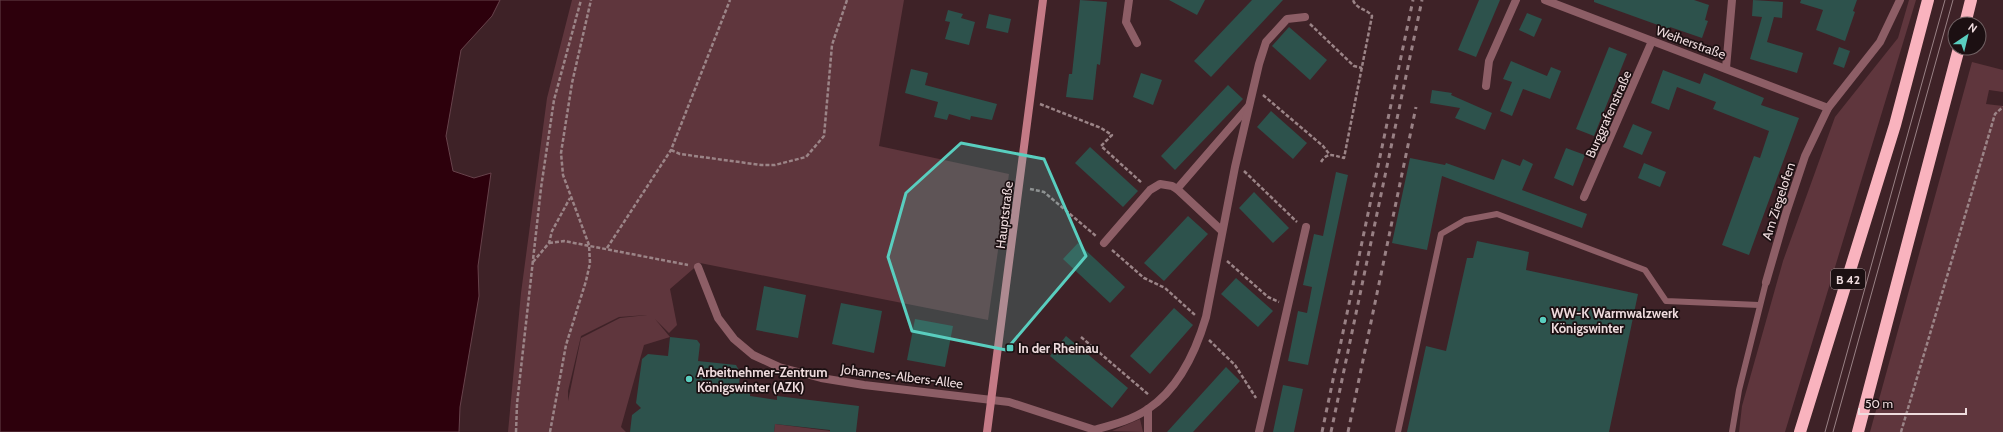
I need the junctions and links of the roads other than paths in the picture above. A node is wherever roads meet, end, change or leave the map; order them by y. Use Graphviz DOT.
graph roads {
  1 [pos="1043,0"];
  2 [pos="1129,0"];
  3 [pos="1516,0"];
  4 [pos="1545,0"];
  5 [pos="1732,0"];
  6 [pos="1900,0"];
  7 [pos="1928,0"];
  8 [pos="1971,0"];
  9 [pos="1967,16"];
  10 [pos="1305,17"];
  11 [pos="1652,41"];
  12 [pos="1137,44"];
  13 [pos="1957,56"];
  14 [pos="1726,68"];
  15 [pos="1486,86"];
  16 [pos="1250,105"];
  17 [pos="1828,108"];
  18 [pos="1177,189"];
  19 [pos="1584,197"];
  20 [pos="1302,225"];
  21 [pos="1222,230"];
  22 [pos="1104,243"];
  23 [pos="698,267"];
  24 [pos="1766,282"];
  25 [pos="1759,305"];
  26 [pos="990,399"];
  27 [pos="1148,409"];
  28 [pos="1097,431"];
  29 [pos="987,432"];
  30 [pos="1148,432"];
  31 [pos="1259,432"];
  32 [pos="1398,432"];
  33 [pos="1732,432"];
  34 [pos="1800,432"];
  35 [pos="1858,432"];
  1 -- 26 [label="main road, Hauptstraße"];
  2 -- 12 [label="street"];
  3 -- 15 [label="street"];
  4 -- 11 [label="street, Weiherstraße"];
  5 -- 14 [label="street"];
  6 -- 17 [label="street, Am Ziegelofen"];
  7 -- 34 [label="highway, B 42"];
  8 -- 9 [label="highway"];
  10 -- 16 [label="street"];
  11 -- 14 [label="street, Weiherstraße"];
  11 -- 19 [label="street, Burggrafenstraße"];
  13 -- 35 [label="highway"];
  14 -- 17 [label="street, Weiherstraße"];
  16 -- 18 [label="street"];
  16 -- 21 [label="street"];
  17 -- 24 [label="street, Am Ziegelofen"];
  18 -- 21 [label="street"];
  18 -- 22 [label="street"];
  20 -- 31 [label="street"];
  21 -- 27 [label="street"];
  23 -- 26 [label="street, Johannes-Albers-Allee"];
  24 -- 25 [label="lane, Am Ziegelofen"];
  25 -- 32 [label="lane"];
  25 -- 33 [label="lane, Am Ziegelofen"];
  26 -- 28 [label="street"];
  26 -- 29 [label="main road, Hauptstraße"];
  27 -- 28 [label="street"];
  27 -- 30 [label="street"];
}
